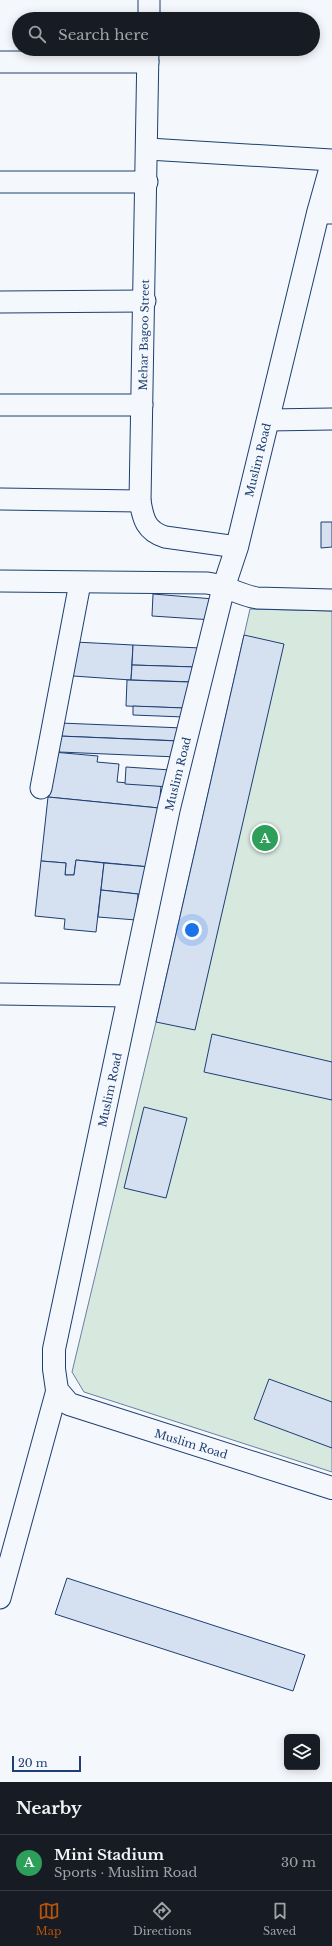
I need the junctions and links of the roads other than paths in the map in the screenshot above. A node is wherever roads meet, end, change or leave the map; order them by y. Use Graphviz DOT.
graph roads {
  1 [pos="149,0"];
  2 [pos="149,12"];
  3 [pos="127,56"];
  4 [pos="148,56"];
  5 [pos="0,62"];
  6 [pos="148,149"];
  7 [pos="332,160"];
  8 [pos="332,163"];
  9 [pos="0,182"];
  10 [pos="147,182"];
  11 [pos="325,213"];
  12 [pos="145,301"];
  13 [pos="0,302"];
  14 [pos="0,405"];
  15 [pos="142,405"];
  16 [pos="332,419"];
  17 [pos="268,420"];
  18 [pos="0,499"];
  19 [pos="140,501"];
  20 [pos="237,547"];
  21 [pos="0,581"];
  22 [pos="80,582"];
  23 [pos="224,586"];
  24 [pos="332,600"];
  25 [pos="41,788"];
  26 [pos="0,994"];
  27 [pos="129,996"];
  28 [pos="57,1390"];
  29 [pos="332,1488"];
  30 [pos="0,1598"];
  1 -- 2 [label="street"];
  3 -- 5 [label="street"];
  4 -- 6 [label="street, Mehar Bagoo Street"];
  6 -- 7 [label="street"];
  6 -- 10 [label="street, Mehar Bagoo Street"];
  8 -- 11 [label="street, Muslim Road"];
  9 -- 10 [label="street"];
  10 -- 12 [label="street, Mehar Bagoo Street"];
  11 -- 17 [label="street, Muslim Road"];
  12 -- 13 [label="street"];
  12 -- 15 [label="street, Mehar Bagoo Street"];
  14 -- 15 [label="street"];
  15 -- 19 [label="street, Mehar Bagoo Street"];
  16 -- 17 [label="street"];
  17 -- 20 [label="street, Muslim Road"];
  18 -- 19 [label="street"];
  19 -- 20 [label="street, Mehar Bagoo Street"];
  20 -- 23 [label="street, Muslim Road"];
  21 -- 22 [label="street"];
  22 -- 23 [label="street"];
  22 -- 25 [label="street"];
  23 -- 24 [label="street"];
  23 -- 27 [label="street, Muslim Road"];
  26 -- 27 [label="street"];
  27 -- 28 [label="street, Muslim Road"];
  28 -- 29 [label="street, Muslim Road"];
  28 -- 30 [label="street, Muslim Road"];
}
